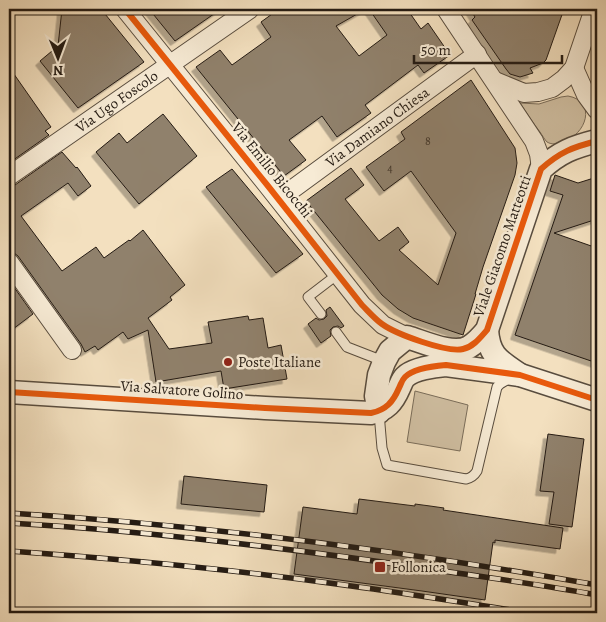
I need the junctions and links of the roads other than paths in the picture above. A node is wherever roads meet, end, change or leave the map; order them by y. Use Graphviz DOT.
graph roads {
  1 [pos="125,9"];
  2 [pos="250,9"];
  3 [pos="446,9"];
  4 [pos="594,9"];
  5 [pos="477,54"];
  6 [pos="171,64"];
  7 [pos="574,68"];
  8 [pos="495,81"];
  9 [pos="597,110"];
  10 [pos="597,141"];
  11 [pos="541,170"];
  12 [pos="9,176"];
  13 [pos="279,199"];
  14 [pos="9,262"];
  15 [pos="338,274"];
  16 [pos="321,314"];
  17 [pos="487,330"];
  18 [pos="336,332"];
  19 [pos="408,337"];
  20 [pos="72,350"];
  21 [pos="384,362"];
  22 [pos="413,372"];
  23 [pos="520,376"];
  24 [pos="9,392"];
  25 [pos="597,400"];
  26 [pos="377,404"];
  1 -- 6 [label="street, Via Emilio Bicocchi"];
  2 -- 6 [label="street, Via Ugo Foscolo"];
  3 -- 5 [label="street"];
  4 -- 7 [label="street"];
  5 -- 8 [label="street"];
  5 -- 13 [label="street, Via Damiano Chiesa"];
  6 -- 12 [label="street, Via Ugo Foscolo"];
  6 -- 13 [label="street, Via Emilio Bicocchi"];
  7 -- 8 [label="street"];
  7 -- 9 [label="street"];
  8 -- 11 [label="street"];
  10 -- 11 [label="street"];
  11 -- 17 [label="street, Viale Giacomo Matteotti"];
  13 -- 15 [label="street, Via Emilio Bicocchi"];
  14 -- 20 [label="street"];
  15 -- 16 [label="lane"];
  15 -- 19 [label="street, Via Emilio Bicocchi"];
  17 -- 19 [label="street"];
  17 -- 23 [label="street"];
  18 -- 21 [label="lane"];
  19 -- 21 [label="street"];
  19 -- 22 [label="street"];
  21 -- 26 [label="street"];
  22 -- 23 [label="street"];
  22 -- 26 [label="street"];
  23 -- 25 [label="street"];
  23 -- 26 [label="lane"];
  24 -- 26 [label="street, Via Salvatore Golino"];
}
